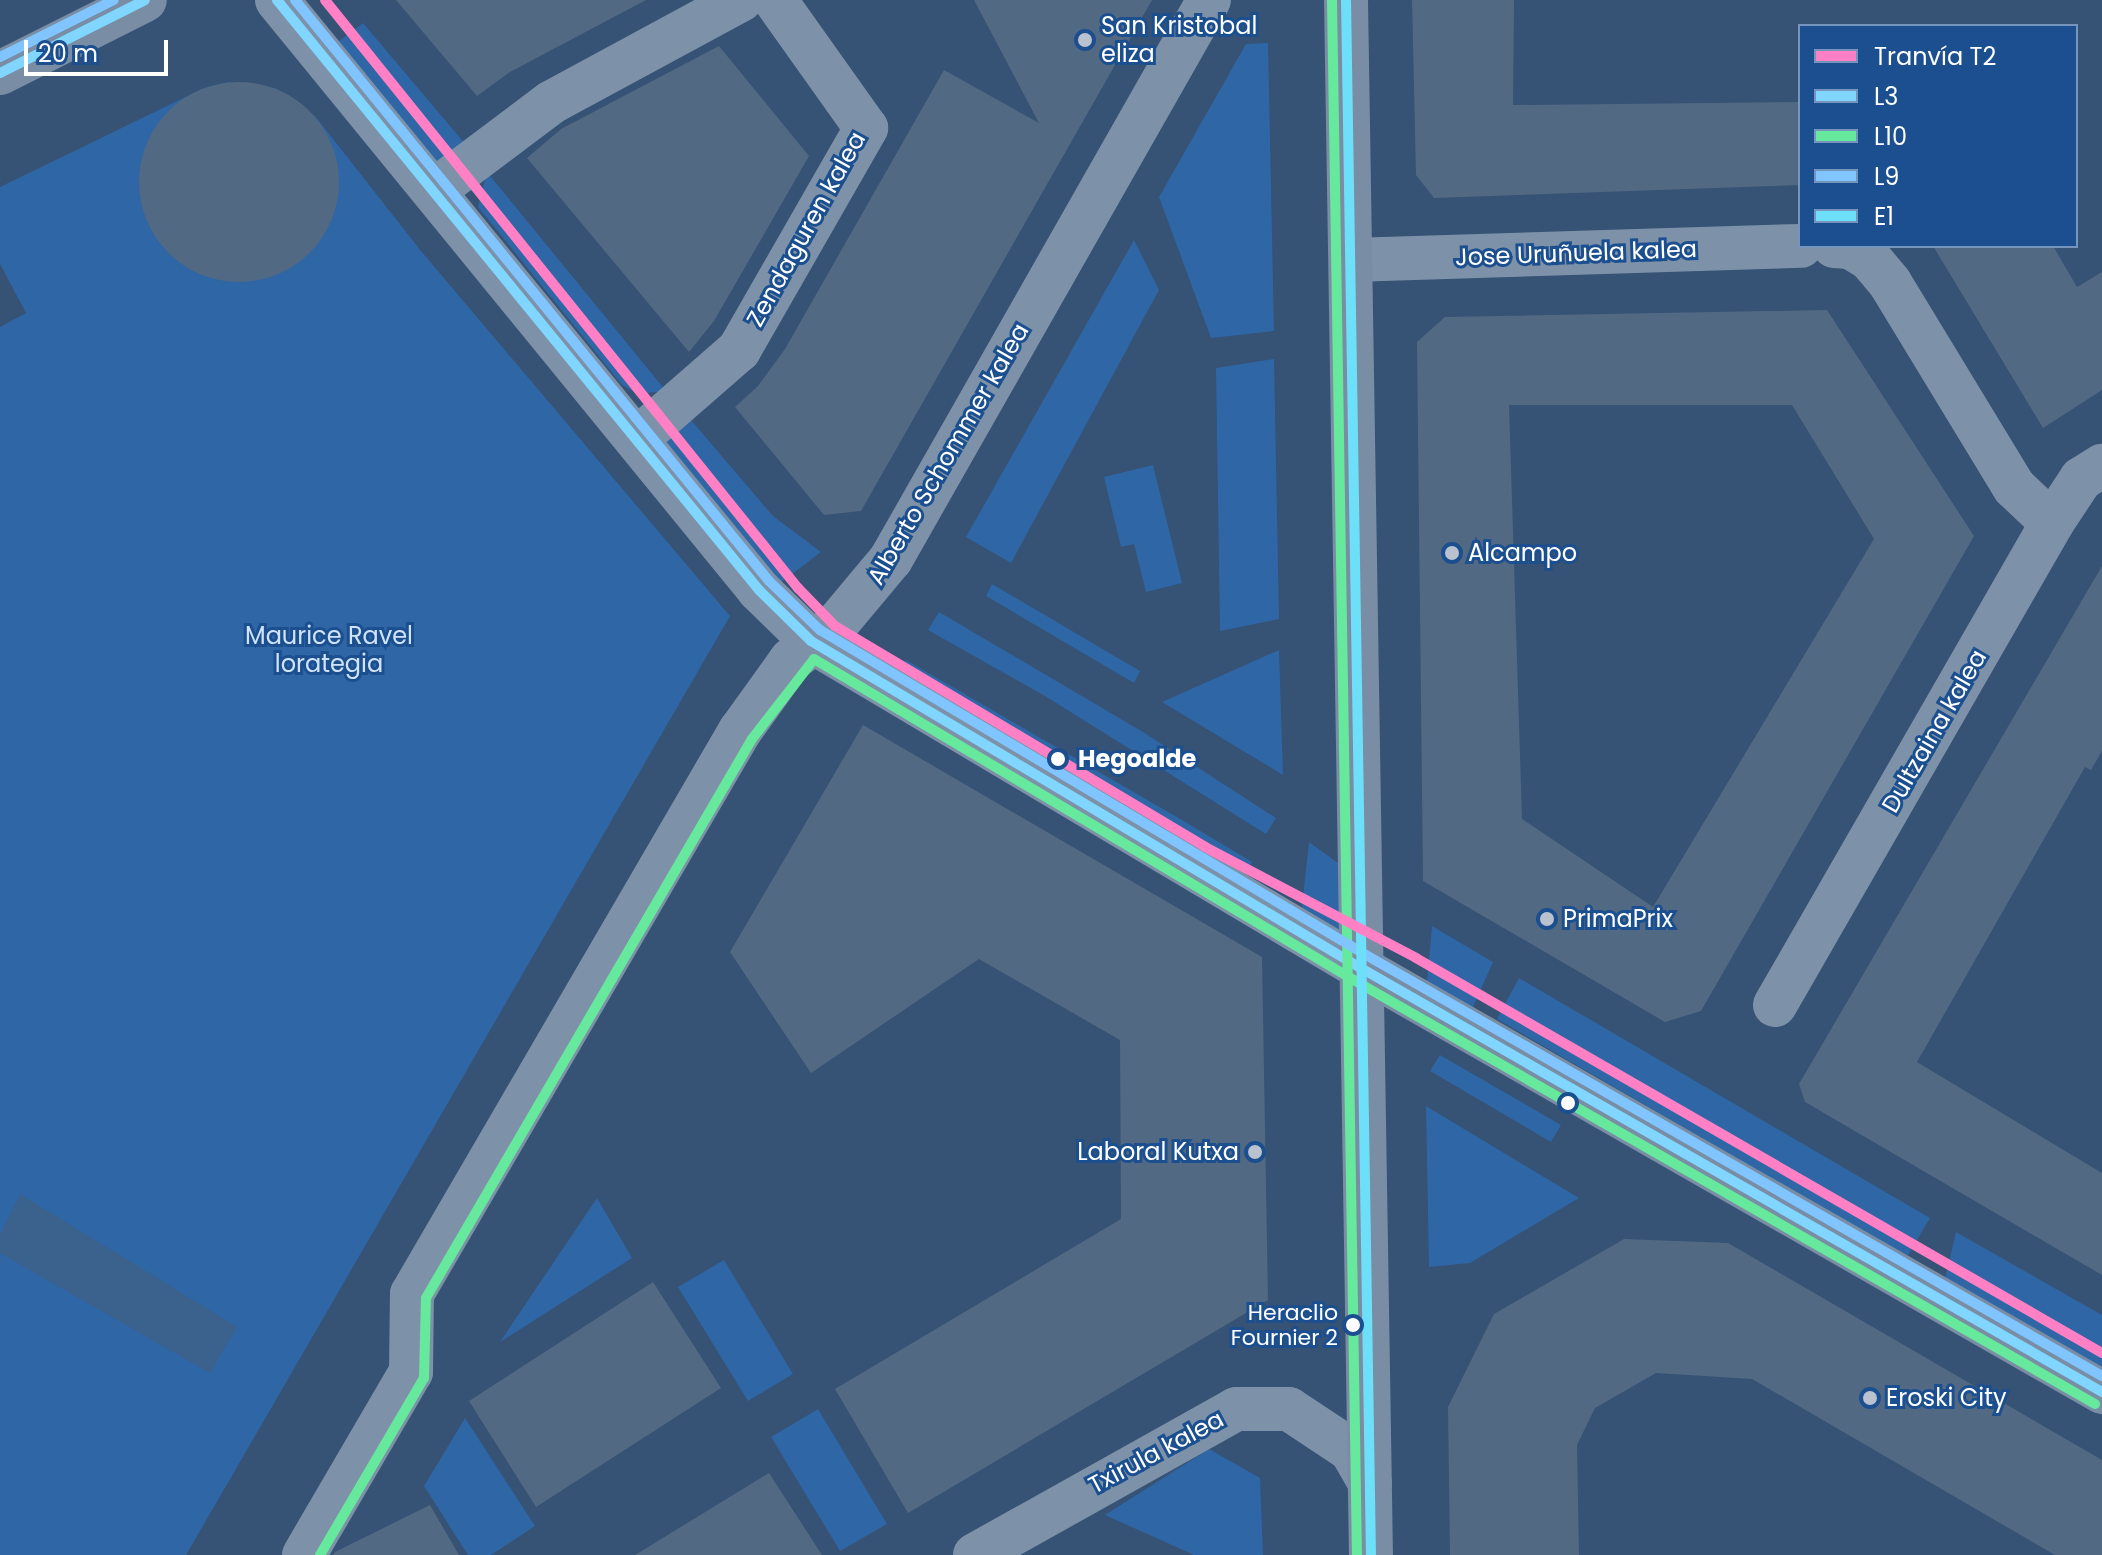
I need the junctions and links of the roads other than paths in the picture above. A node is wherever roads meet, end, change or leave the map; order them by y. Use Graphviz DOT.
graph roads {
  1 [pos="145,0"];
  2 [pos="257,0"];
  3 [pos="741,0"];
  4 [pos="775,0"];
  5 [pos="1209,0"];
  6 [pos="1345,1"];
  7 [pos="285,12"];
  8 [pos="0,73"];
  9 [pos="436,189"];
  10 [pos="1798,246"];
  11 [pos="1852,248"];
  12 [pos="1351,260"];
  13 [pos="638,438"];
  14 [pos="2102,466"];
  15 [pos="2052,523"];
  16 [pos="811,641"];
  17 [pos="1359,967"];
  18 [pos="1775,1005"];
  19 [pos="2102,1392"];
  20 [pos="1370,1483"];
  21 [pos="304,1555"];
  22 [pos="975,1555"];
  23 [pos="1371,1555"];
  1 -- 8 [label="main road"];
  2 -- 7 [label="street"];
  3 -- 9 [label="street"];
  4 -- 13 [label="street, Zendaguren kalea"];
  5 -- 16 [label="street, Alberto Schommer kalea"];
  6 -- 12 [label="main road"];
  7 -- 9 [label="street"];
  9 -- 13 [label="street"];
  10 -- 12 [label="street, Jose Uruñuela kalea"];
  11 -- 15 [label="street"];
  12 -- 17 [label="main road"];
  13 -- 16 [label="street"];
  14 -- 15 [label="street, Dultzaina kalea"];
  15 -- 18 [label="street, Dultzaina kalea"];
  16 -- 17 [label="street"];
  16 -- 21 [label="street, Alberto Schommer kalea"];
  17 -- 19 [label="main road"];
  17 -- 20 [label="main road"];
  20 -- 22 [label="street, Txirula kalea"];
  20 -- 23 [label="main road"];
}
